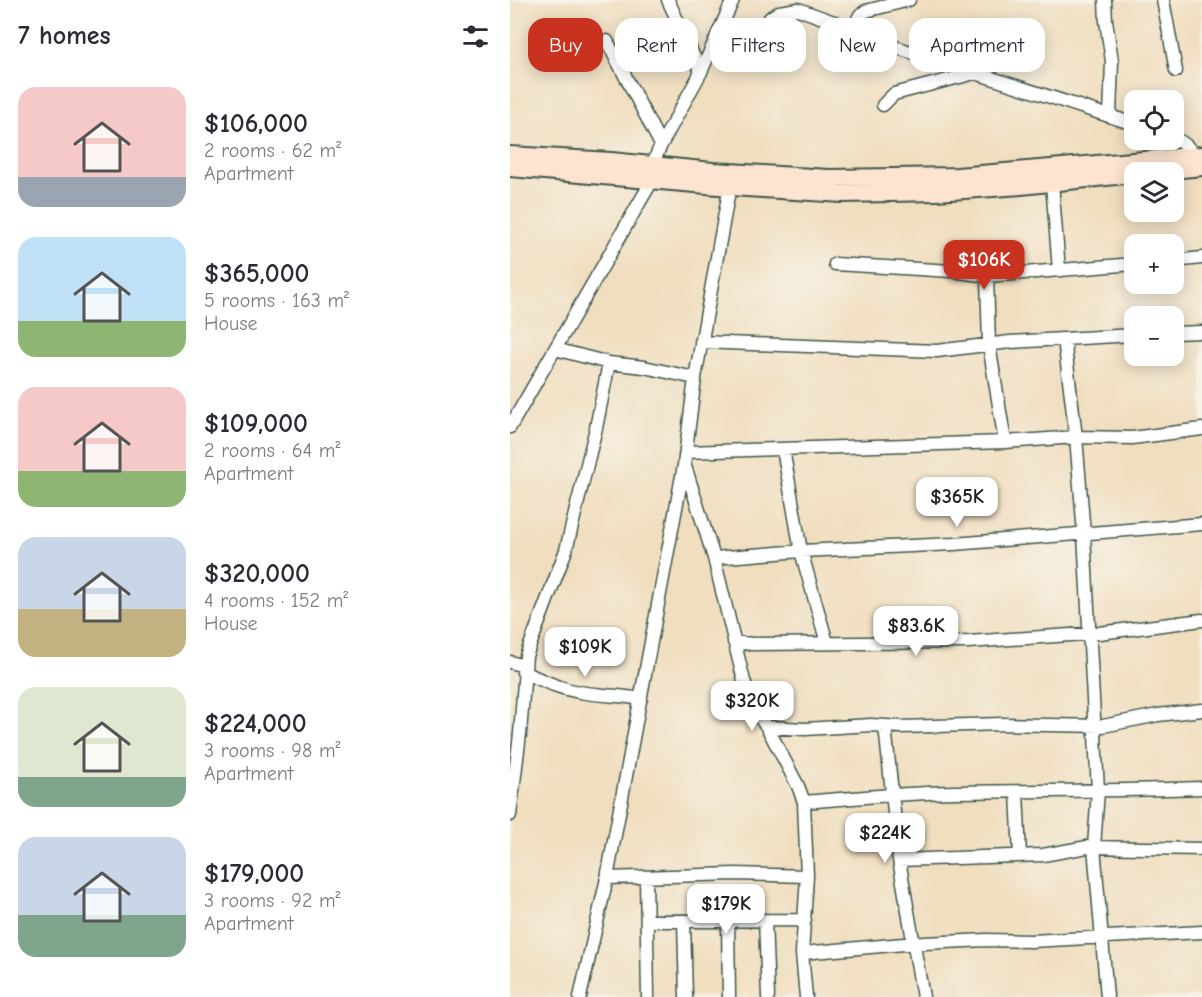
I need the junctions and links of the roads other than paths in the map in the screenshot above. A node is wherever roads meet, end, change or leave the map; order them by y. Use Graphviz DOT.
graph roads {
  1 [pos="668,0"];
  2 [pos="733,0"];
  3 [pos="909,0"];
  4 [pos="1105,0"];
  5 [pos="1163,0"];
  6 [pos="771,18"];
  7 [pos="823,18"];
  8 [pos="858,18"];
  9 [pos="607,40"];
  10 [pos="897,48"];
  11 [pos="1176,71"];
  12 [pos="700,72"];
  13 [pos="976,73"];
  14 [pos="883,105"];
  15 [pos="1110,116"];
  16 [pos="1124,121"];
  17 [pos="1184,142"];
  18 [pos="661,145"];
  19 [pos="510,155"];
  20 [pos="1197,161"];
  21 [pos="510,168"];
  22 [pos="653,172"];
  23 [pos="1124,175"];
  24 [pos="731,180"];
  25 [pos="1052,183"];
  26 [pos="1202,258"];
  27 [pos="1184,260"];
  28 [pos="835,264"];
  29 [pos="1124,265"];
  30 [pos="1059,270"];
  31 [pos="987,276"];
  32 [pos="1202,332"];
  33 [pos="1184,333"];
  34 [pos="1124,336"];
  35 [pos="1064,339"];
  36 [pos="701,342"];
  37 [pos="989,345"];
  38 [pos="555,349"];
  39 [pos="609,363"];
  40 [pos="695,378"];
  41 [pos="510,427"];
  42 [pos="1202,429"];
  43 [pos="1076,437"];
  44 [pos="1005,442"];
  45 [pos="783,449"];
  46 [pos="686,452"];
  47 [pos="684,465"];
  48 [pos="1202,524"];
  49 [pos="1084,534"];
  50 [pos="801,551"];
  51 [pos="714,558"];
  52 [pos="1202,620"];
  53 [pos="1088,634"];
  54 [pos="734,642"];
  55 [pos="827,643"];
  56 [pos="510,663"];
  57 [pos="523,669"];
  58 [pos="641,699"];
  59 [pos="1202,710"];
  60 [pos="885,726"];
  61 [pos="1093,726"];
  62 [pos="768,727"];
  63 [pos="1202,788"];
  64 [pos="1098,790"];
  65 [pos="1017,792"];
  66 [pos="892,796"];
  67 [pos="804,802"];
  68 [pos="510,815"];
  69 [pos="1094,847"];
  70 [pos="1202,849"];
  71 [pos="1020,856"];
  72 [pos="899,860"];
  73 [pos="807,876"];
  74 [pos="646,877"];
  75 [pos="607,878"];
  76 [pos="728,920"];
  77 [pos="765,920"];
  78 [pos="805,920"];
  79 [pos="647,921"];
  80 [pos="684,921"];
  81 [pos="1202,932"];
  82 [pos="1103,937"];
  83 [pos="914,944"];
  84 [pos="802,953"];
  85 [pos="580,997"];
  86 [pos="648,997"];
  87 [pos="687,997"];
  88 [pos="729,997"];
  89 [pos="768,997"];
  90 [pos="806,997"];
  91 [pos="923,997"];
  92 [pos="1107,997"];
  1 -- 12 [label="street"];
  2 -- 12 [label="street"];
  3 -- 8 [label="street"];
  4 -- 15 [label="street"];
  5 -- 11 [label="street"];
  6 -- 7 [label="street"];
  9 -- 18 [label="street"];
  10 -- 13 [label="street"];
  12 -- 18 [label="street"];
  13 -- 14 [label="street"];
  13 -- 15 [label="street"];
  15 -- 16 [label="street"];
  17 -- 20 [label="street"];
  18 -- 22 [label="street"];
  19 -- 22 [label="main road"];
  20 -- 24 [label="main road"];
  21 -- 22 [label="main road"];
  22 -- 24 [label="main road"];
  22 -- 38 [label="street"];
  23 -- 25 [label="main road"];
  24 -- 25 [label="main road"];
  24 -- 36 [label="street"];
  25 -- 30 [label="street"];
  26 -- 27 [label="street"];
  28 -- 31 [label="street"];
  29 -- 30 [label="street"];
  30 -- 31 [label="street"];
  31 -- 37 [label="street"];
  32 -- 33 [label="street"];
  34 -- 35 [label="street"];
  35 -- 37 [label="street"];
  35 -- 43 [label="street"];
  36 -- 37 [label="street"];
  36 -- 40 [label="street"];
  37 -- 44 [label="street"];
  38 -- 39 [label="street"];
  38 -- 41 [label="street"];
  39 -- 40 [label="street"];
  39 -- 57 [label="street"];
  40 -- 46 [label="street"];
  42 -- 43 [label="street"];
  43 -- 44 [label="street"];
  43 -- 49 [label="street"];
  44 -- 45 [label="street"];
  45 -- 46 [label="street"];
  45 -- 50 [label="street"];
  46 -- 47 [label="street"];
  47 -- 51 [label="street"];
  47 -- 58 [label="street"];
  48 -- 49 [label="street"];
  49 -- 50 [label="street"];
  49 -- 53 [label="street"];
  50 -- 51 [label="street"];
  50 -- 55 [label="street"];
  51 -- 54 [label="street"];
  52 -- 53 [label="street"];
  53 -- 55 [label="street"];
  53 -- 61 [label="street"];
  54 -- 55 [label="street"];
  54 -- 62 [label="street"];
  56 -- 57 [label="street"];
  57 -- 58 [label="street"];
  57 -- 68 [label="street"];
  58 -- 75 [label="street"];
  59 -- 61 [label="street"];
  60 -- 61 [label="street"];
  60 -- 62 [label="street"];
  60 -- 66 [label="street"];
  61 -- 64 [label="street"];
  62 -- 67 [label="street"];
  63 -- 64 [label="street"];
  64 -- 65 [label="street"];
  64 -- 69 [label="street"];
  65 -- 66 [label="street"];
  65 -- 71 [label="street"];
  66 -- 67 [label="street"];
  66 -- 72 [label="street"];
  67 -- 73 [label="street"];
  69 -- 70 [label="street"];
  69 -- 71 [label="street"];
  69 -- 82 [label="street"];
  71 -- 72 [label="street"];
  72 -- 83 [label="street"];
  73 -- 74 [label="street"];
  73 -- 78 [label="street"];
  74 -- 75 [label="street"];
  74 -- 79 [label="street"];
  75 -- 85 [label="street"];
  76 -- 77 [label="street"];
  76 -- 80 [label="street"];
  76 -- 88 [label="street"];
  77 -- 78 [label="street"];
  77 -- 89 [label="street"];
  78 -- 84 [label="street"];
  79 -- 80 [label="street"];
  79 -- 86 [label="street"];
  80 -- 87 [label="street"];
  81 -- 82 [label="street"];
  82 -- 83 [label="street"];
  82 -- 92 [label="street"];
  83 -- 84 [label="street"];
  83 -- 91 [label="street"];
  84 -- 90 [label="street"];
}
